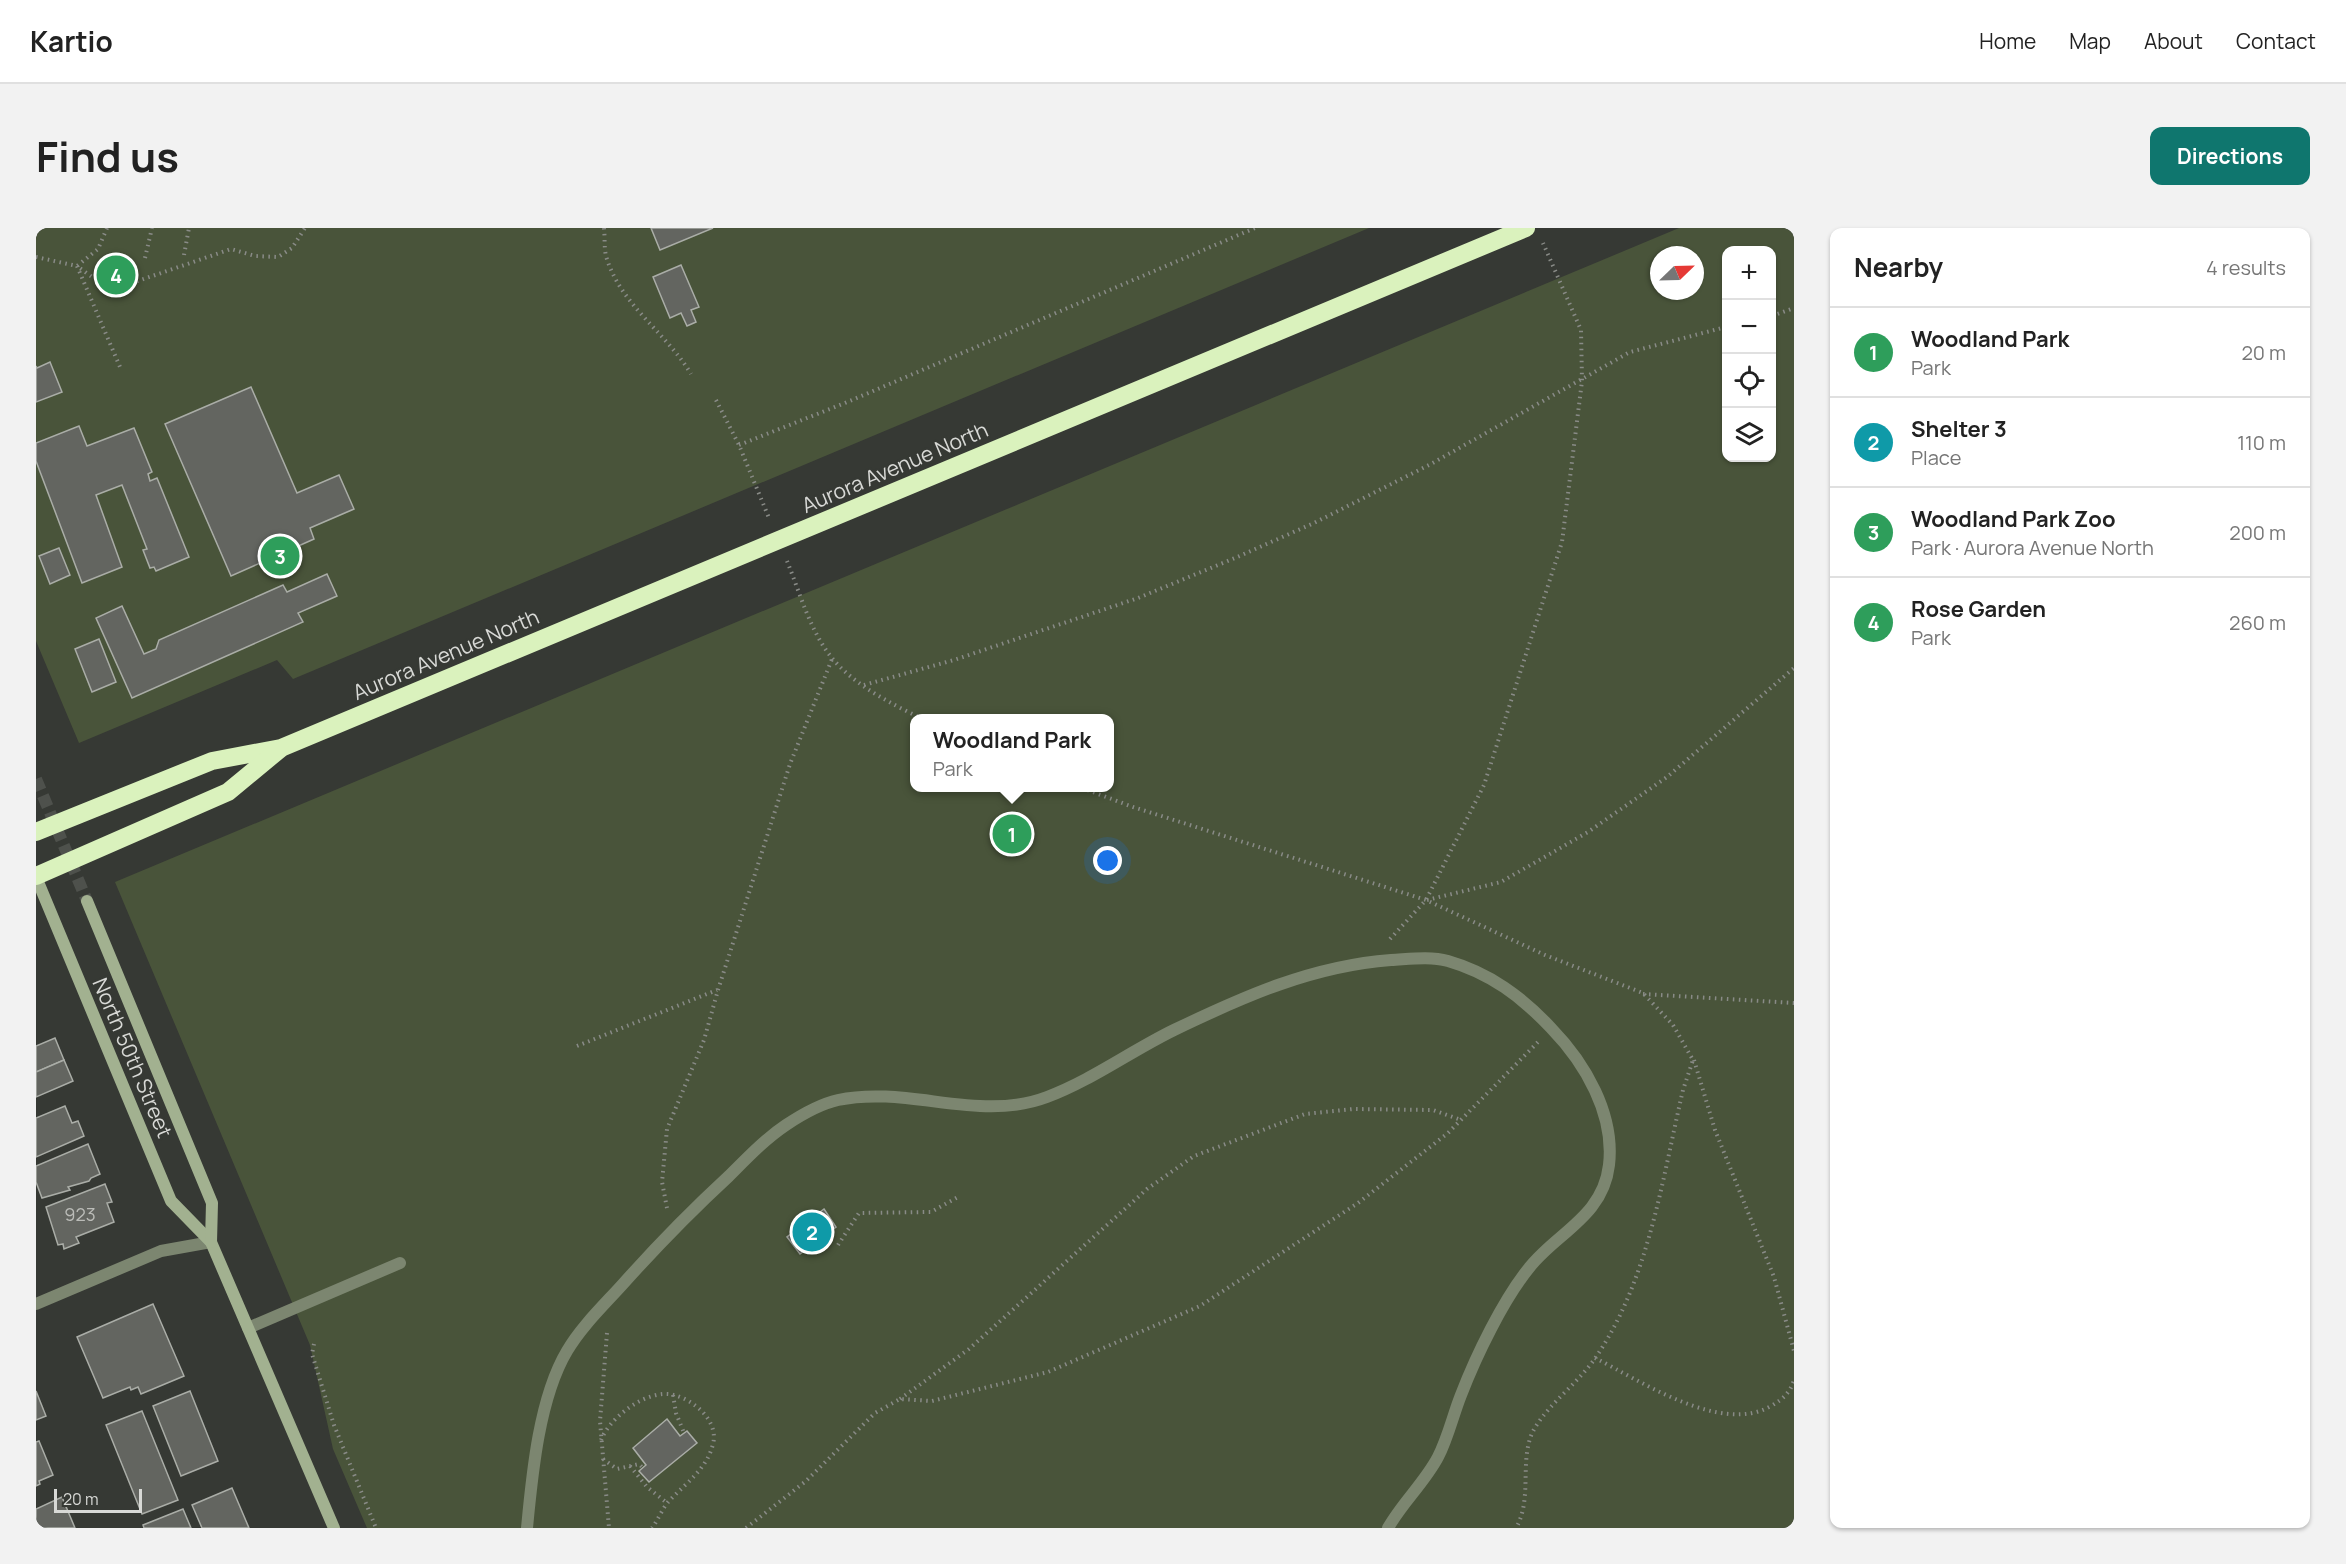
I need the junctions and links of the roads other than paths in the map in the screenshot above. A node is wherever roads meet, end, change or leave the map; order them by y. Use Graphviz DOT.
graph roads {
  1 [pos="1526,228"];
  2 [pos="281,748"];
  3 [pos="36,832"];
  4 [pos="41,874"];
  5 [pos="87,901"];
  6 [pos="211,1242"];
  7 [pos="400,1263"];
  8 [pos="36,1304"];
  9 [pos="249,1328"];
  10 [pos="334,1528"];
  11 [pos="527,1528"];
  12 [pos="1388,1528"];
  1 -- 2 [label="highway, Aurora Avenue North"];
  2 -- 3 [label="highway, Aurora Avenue North"];
  2 -- 4 [label="highway, Aurora Avenue North"];
  4 -- 6 [label="street, North 50th Street"];
  5 -- 6 [label="street, North 50th Street"];
  6 -- 8 [label="street"];
  6 -- 9 [label="street, North 50th Street"];
  7 -- 9 [label="street"];
  9 -- 10 [label="street, North 50th Street"];
  11 -- 12 [label="street"];
}
